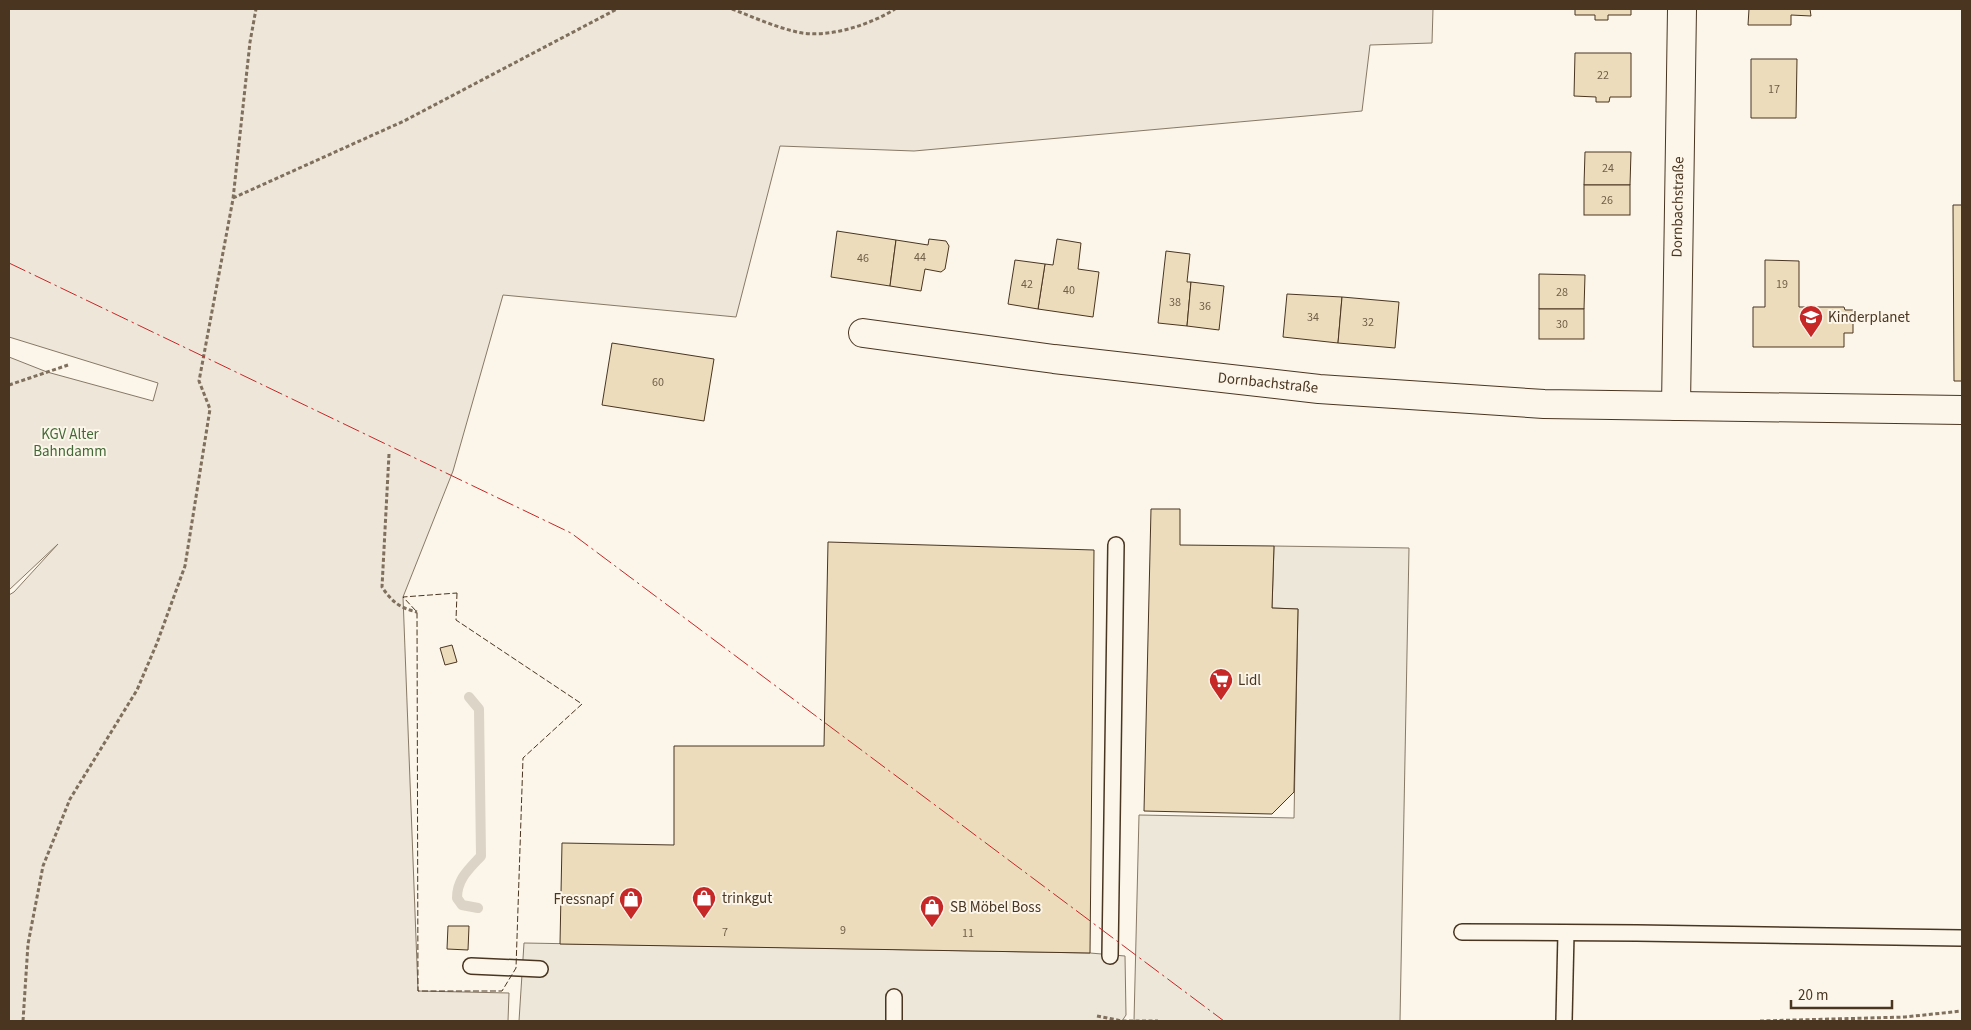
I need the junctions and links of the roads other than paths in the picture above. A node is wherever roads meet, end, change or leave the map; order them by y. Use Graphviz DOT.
graph roads {
  1 [pos="1682,9"];
  2 [pos="863,333"];
  3 [pos="1676,406"];
  4 [pos="1962,410"];
  5 [pos="1116,545"];
  6 [pos="1462,932"];
  7 [pos="1566,933"];
  8 [pos="1962,938"];
  9 [pos="1110,956"];
  10 [pos="471,966"];
  11 [pos="540,969"];
  12 [pos="894,997"];
  13 [pos="894,1021"];
  14 [pos="1564,1021"];
  1 -- 3 [label="street, Dornbachstraße"];
  2 -- 3 [label="street, Dornbachstraße"];
  3 -- 4 [label="street, Dornbachstraße"];
  5 -- 9 [label="lane"];
  6 -- 7 [label="lane"];
  7 -- 8 [label="lane"];
  7 -- 14 [label="lane"];
  10 -- 11 [label="lane"];
  12 -- 13 [label="lane"];
}
